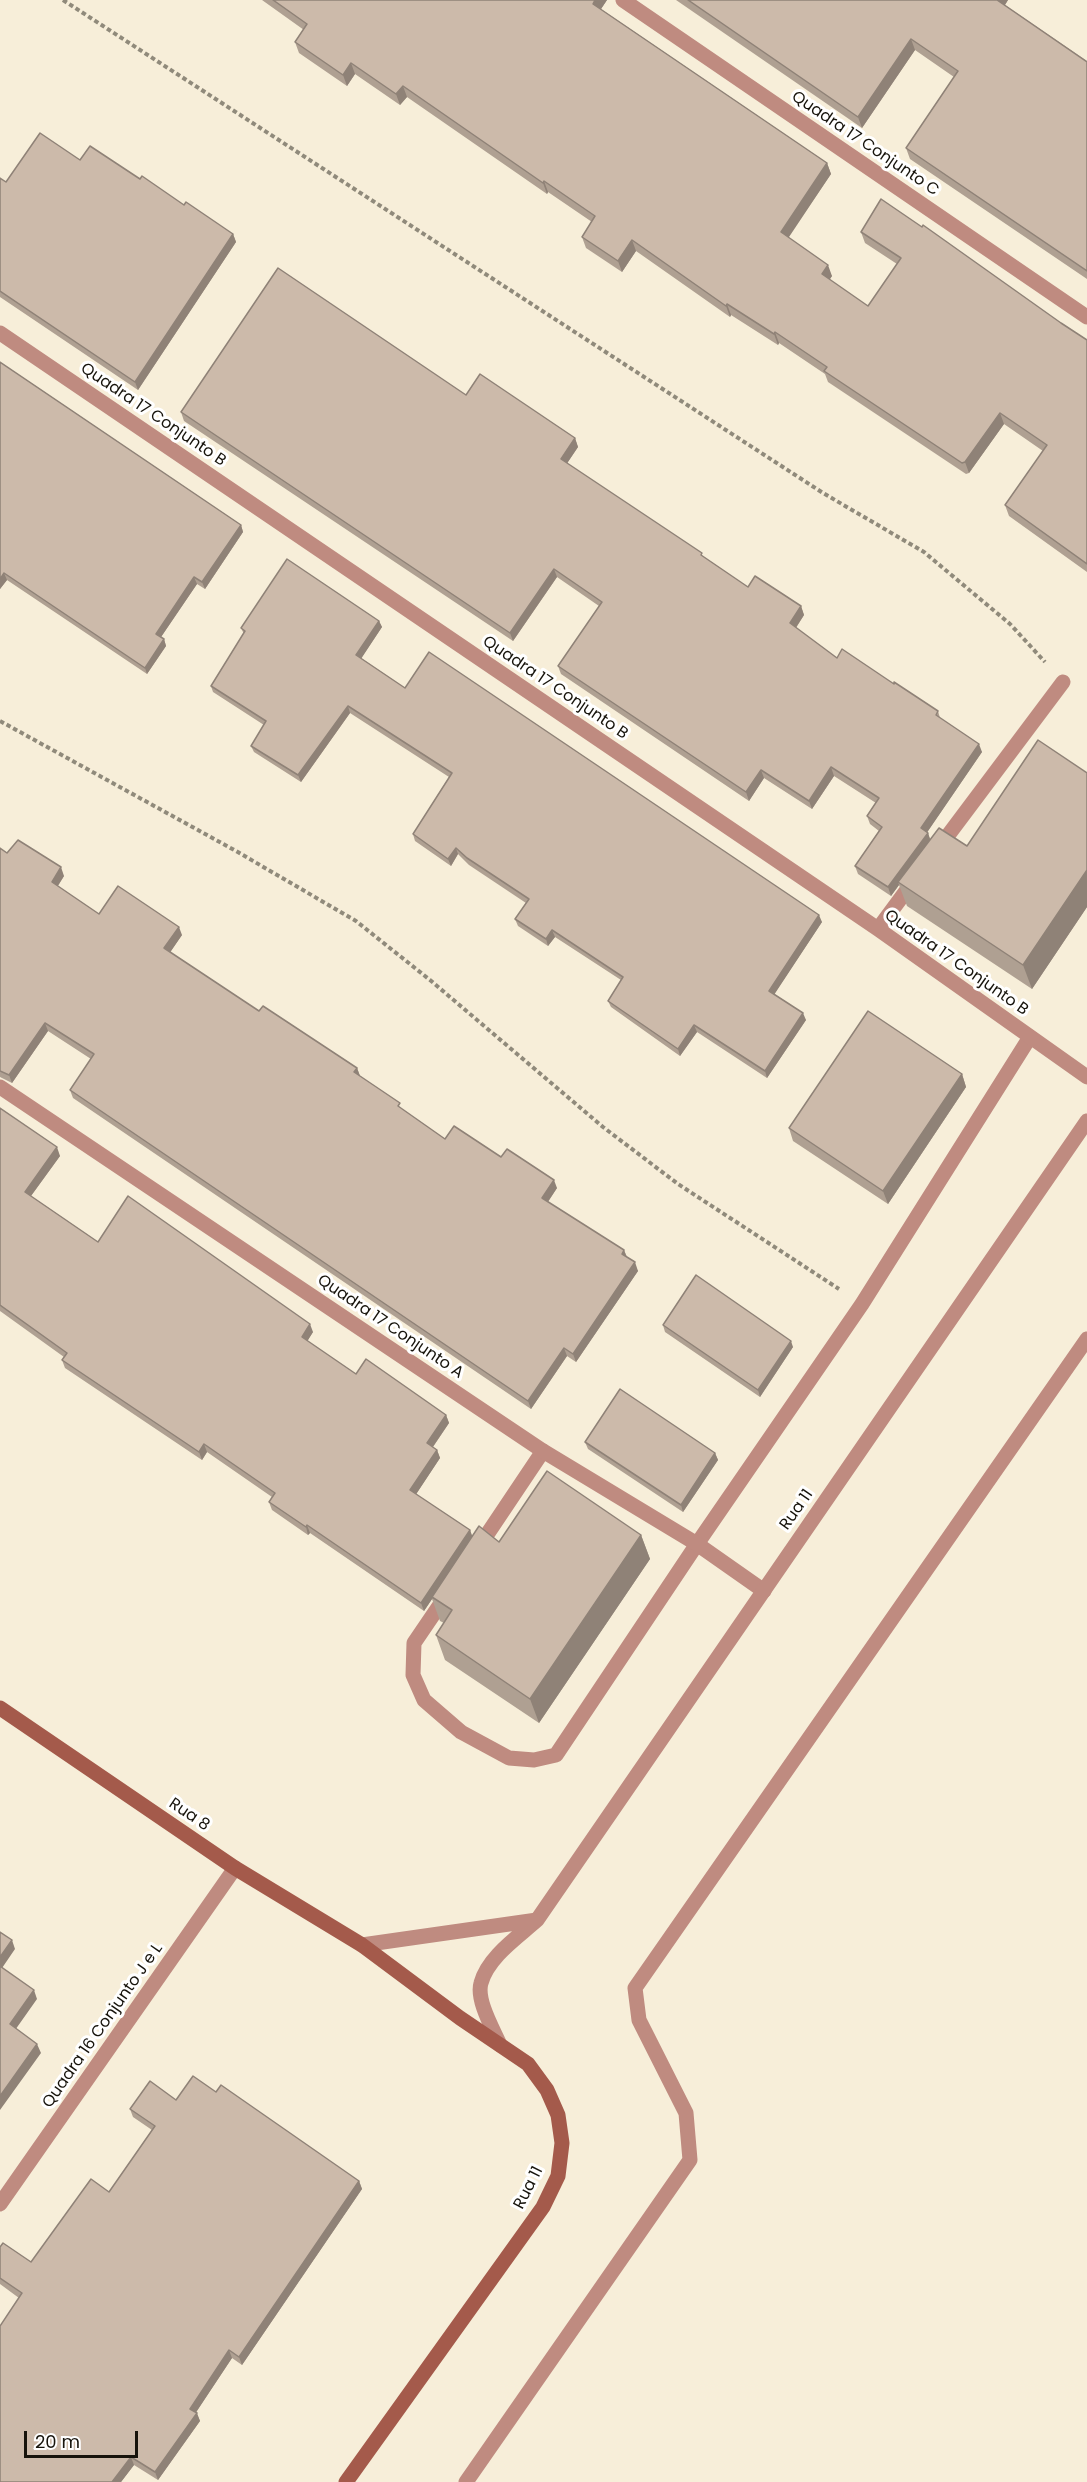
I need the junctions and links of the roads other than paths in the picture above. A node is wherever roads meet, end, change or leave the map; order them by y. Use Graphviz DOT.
graph roads {
  1 [pos="622,0"];
  2 [pos="1087,317"];
  3 [pos="0,333"];
  4 [pos="1063,682"];
  5 [pos="878,929"];
  6 [pos="1030,1037"];
  7 [pos="1087,1077"];
  8 [pos="0,1087"];
  9 [pos="1087,1122"];
  10 [pos="1087,1339"];
  11 [pos="543,1451"];
  12 [pos="697,1544"];
  13 [pos="472,1557"];
  14 [pos="459,1576"];
  15 [pos="764,1591"];
  16 [pos="0,1708"];
  17 [pos="235,1868"];
  18 [pos="537,1920"];
  19 [pos="362,1945"];
  20 [pos="500,2045"];
  21 [pos="0,2205"];
  22 [pos="346,2482"];
  23 [pos="466,2482"];
  1 -- 2 [label="street, Quadra 17 Conjunto C"];
  3 -- 5 [label="street, Quadra 17 Conjunto B"];
  4 -- 5 [label="street"];
  5 -- 6 [label="street, Quadra 17 Conjunto B"];
  6 -- 7 [label="street, Quadra 17 Conjunto B"];
  6 -- 12 [label="street"];
  8 -- 11 [label="street, Quadra 17 Conjunto A"];
  9 -- 15 [label="street, Rua 11"];
  10 -- 23 [label="street"];
  11 -- 12 [label="street, Quadra 17 Conjunto A"];
  11 -- 13 [label="street"];
  12 -- 14 [label="street"];
  12 -- 15 [label="street, Quadra 17 Conjunto A"];
  15 -- 18 [label="street, Rua 11"];
  16 -- 17 [label="main road, Rua 8"];
  17 -- 19 [label="main road, Rua 8"];
  17 -- 21 [label="street, Quadra 16 Conjunto J e L"];
  18 -- 19 [label="street"];
  18 -- 20 [label="street, Rua 11"];
  19 -- 20 [label="main road, Rua 11"];
  20 -- 22 [label="main road, Rua 11"];
}
